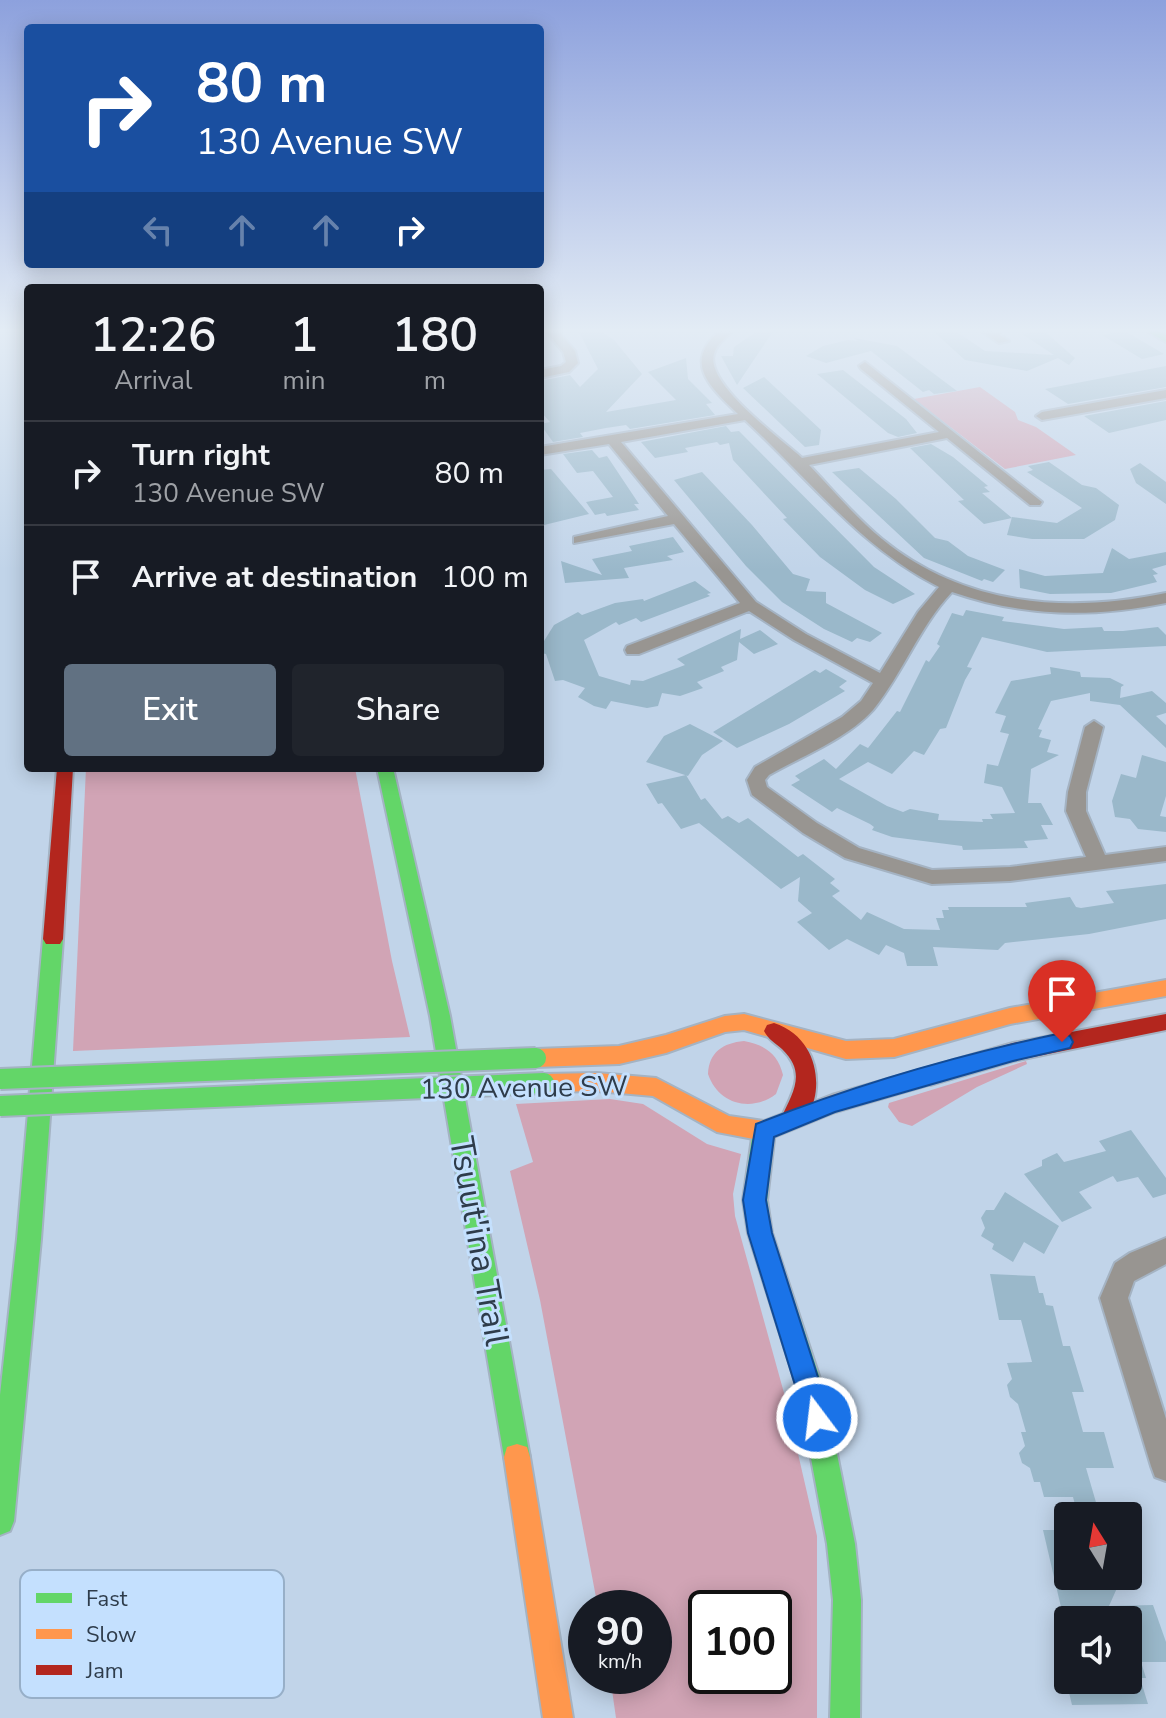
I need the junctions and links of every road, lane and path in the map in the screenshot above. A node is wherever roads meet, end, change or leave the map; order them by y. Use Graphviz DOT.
graph roads {
  1 [pos="741,410"];
  2 [pos="919,410"];
  3 [pos="1075,410"];
  4 [pos="747,416"];
  5 [pos="1042,416"];
  6 [pos="948,434"];
  7 [pos="612,440"];
  8 [pos="544,450"];
  9 [pos="798,463"];
  10 [pos="1035,502"];
  11 [pos="676,519"];
  12 [pos="579,540"];
  13 [pos="947,588"];
  14 [pos="1166,598"];
  15 [pos="750,605"];
  16 [pos="633,650"];
  17 [pos="881,680"];
  18 [pos="1094,727"];
  19 [pos="65,772"];
  20 [pos="386,772"];
  21 [pos="1166,854"];
  22 [pos="1099,864"];
  23 [pos="1166,988"];
  24 [pos="1166,1022"];
  25 [pos="766,1026"];
  26 [pos="0,1079"];
  27 [pos="0,1106"];
  28 [pos="792,1118"];
  29 [pos="764,1131"];
  30 [pos="1166,1251"];
  31 [pos="1166,1466"];
  32 [pos="0,1521"];
  33 [pos="558,1718"];
  34 [pos="845,1718"];
  1 -- 4 [label="street"];
  2 -- 6 [label="street"];
  3 -- 5 [label="street"];
  4 -- 7 [label="street"];
  4 -- 9 [label="street"];
  6 -- 9 [label="street"];
  6 -- 10 [label="street"];
  7 -- 8 [label="street"];
  7 -- 11 [label="street"];
  9 -- 13 [label="street"];
  11 -- 12 [label="street"];
  11 -- 15 [label="street"];
  13 -- 14 [label="street"];
  13 -- 17 [label="street"];
  15 -- 16 [label="street"];
  15 -- 17 [label="street"];
  17 -- 22 [label="street"];
  18 -- 22 [label="street"];
  19 -- 32 [label="main road"];
  20 -- 33 [label="main road, Tsuut'ina Trail"];
  21 -- 22 [label="street"];
  23 -- 25 [label="main road, 130 Avenue SW"];
  24 -- 28 [label="main road"];
  25 -- 26 [label="main road, 130 Avenue SW, bridge"];
  25 -- 28 [label="main road"];
  27 -- 29 [label="main road, 130 Avenue SW, bridge"];
  28 -- 29 [label="main road"];
  29 -- 34 [label="main road"];
  30 -- 31 [label="street"];
}
